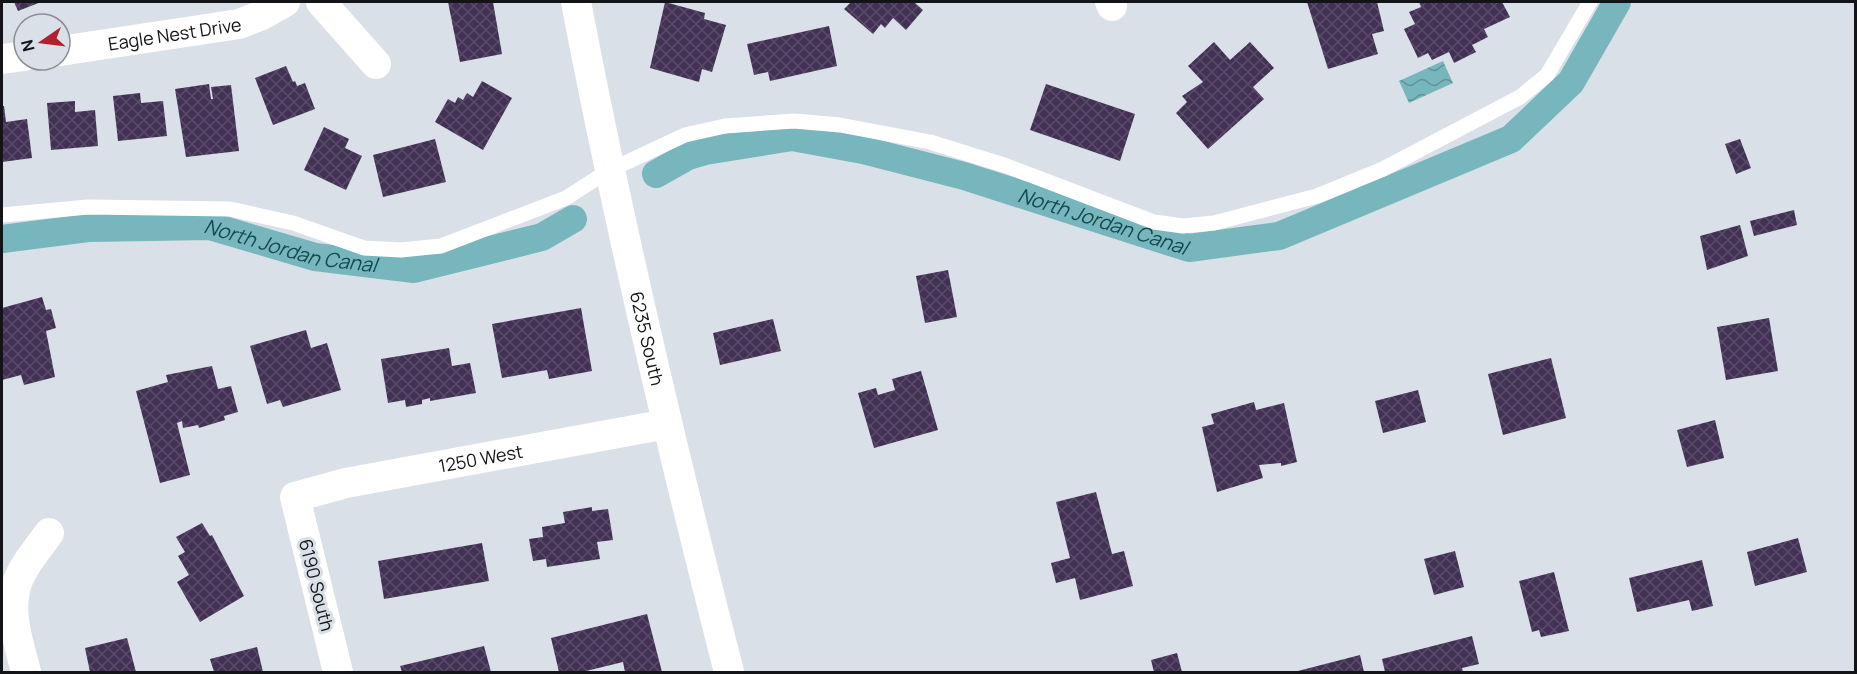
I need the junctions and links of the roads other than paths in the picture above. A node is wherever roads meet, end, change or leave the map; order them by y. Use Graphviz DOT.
graph roads {
  1 [pos="285,2"];
  2 [pos="321,2"];
  3 [pos="576,2"];
  4 [pos="1590,2"];
  5 [pos="72,49"];
  6 [pos="376,64"];
  7 [pos="608,171"];
  8 [pos="2,215"];
  9 [pos="667,424"];
  10 [pos="295,497"];
  11 [pos="49,533"];
  12 [pos="26,672"];
  13 [pos="338,672"];
  14 [pos="729,672"];
  1 -- 5 [label="street, Eagle Nest Drive"];
  2 -- 6 [label="street"];
  3 -- 7 [label="street, 6235 South"];
  4 -- 7 [label="lane"];
  7 -- 8 [label="lane"];
  7 -- 9 [label="street, 6235 South"];
  9 -- 10 [label="street, 1250 West"];
  9 -- 14 [label="street, 6235 South"];
  10 -- 13 [label="street, 6190 South"];
  11 -- 12 [label="street"];
}
